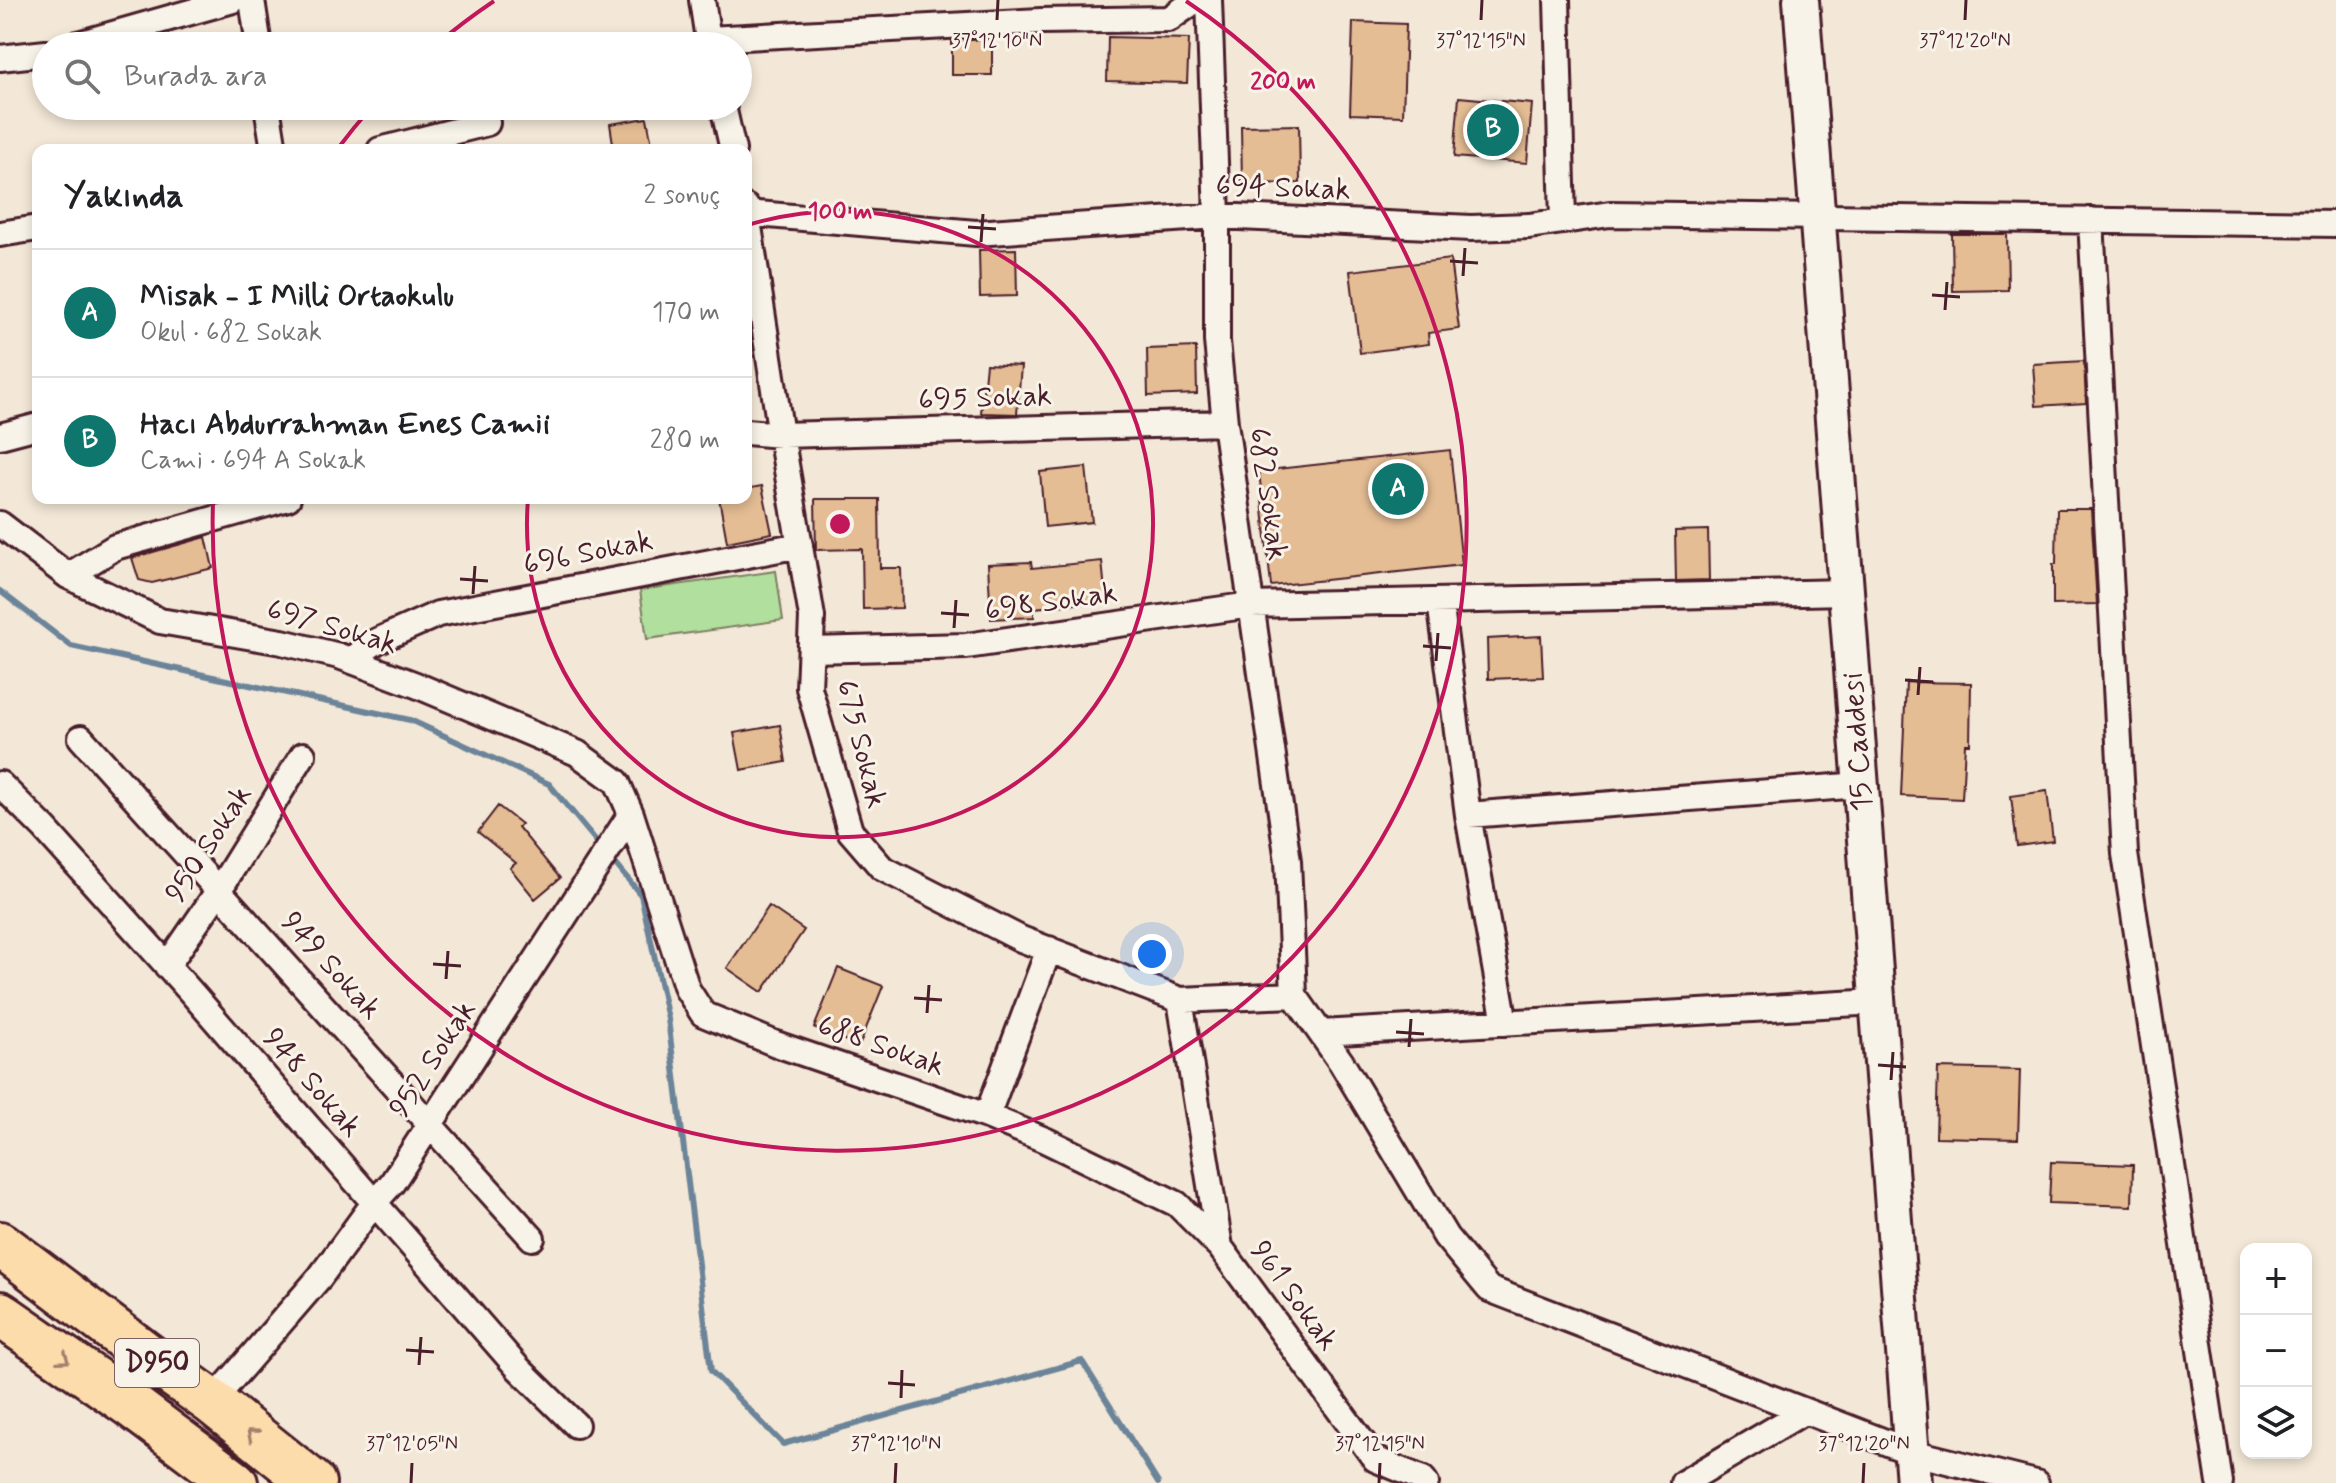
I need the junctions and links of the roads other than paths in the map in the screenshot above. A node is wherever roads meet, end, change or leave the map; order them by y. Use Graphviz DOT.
graph roads {
  1 [pos="233,0"];
  2 [pos="252,0"];
  3 [pos="702,0"];
  4 [pos="1196,0"];
  5 [pos="1209,0"];
  6 [pos="1557,0"];
  7 [pos="1801,0"];
  8 [pos="1014,11"];
  9 [pos="120,32"];
  10 [pos="257,32"];
  11 [pos="707,32"];
  12 [pos="752,38"];
  13 [pos="32,55"];
  14 [pos="0,58"];
  15 [pos="269,120"];
  16 [pos="726,120"];
  17 [pos="487,123"];
  18 [pos="273,144"];
  19 [pos="404,144"];
  20 [pos="732,144"];
  21 [pos="752,212"];
  22 [pos="1217,216"];
  23 [pos="1818,216"];
  24 [pos="2091,220"];
  25 [pos="1563,221"];
  26 [pos="2336,224"];
  27 [pos="32,229"];
  28 [pos="0,234"];
  29 [pos="752,249"];
  30 [pos="1225,423"];
  31 [pos="32,428"];
  32 [pos="752,433"];
  33 [pos="781,435"];
  34 [pos="0,436"];
  35 [pos="267,504"];
  36 [pos="0,524"];
  37 [pos="800,545"];
  38 [pos="68,576"];
  39 [pos="1846,592"];
  40 [pos="1440,601"];
  41 [pos="1251,605"];
  42 [pos="811,650"];
  43 [pos="350,660"];
  44 [pos="81,738"];
  45 [pos="303,755"];
  46 [pos="0,784"];
  47 [pos="1861,785"];
  48 [pos="631,814"];
  49 [pos="1468,815"];
  50 [pos="219,890"];
  51 [pos="1049,949"];
  52 [pos="167,966"];
  53 [pos="1294,995"];
  54 [pos="1180,1000"];
  55 [pos="1877,1002"];
  56 [pos="1505,1023"];
  57 [pos="1321,1033"];
  58 [pos="987,1116"];
  59 [pos="430,1123"];
  60 [pos="374,1203"];
  61 [pos="0,1231"];
  62 [pos="532,1238"];
  63 [pos="1220,1247"];
  64 [pos="14,1256"];
  65 [pos="0,1314"];
  66 [pos="212,1402"];
  67 [pos="1805,1411"];
  68 [pos="576,1425"];
  69 [pos="1913,1467"];
  70 [pos="235,1483"];
  71 [pos="313,1483"];
  72 [pos="1426,1483"];
  73 [pos="1683,1483"];
  74 [pos="2036,1483"];
  75 [pos="2220,1483"];
  1 -- 9 [label="street"];
  2 -- 10 [label="street"];
  3 -- 11 [label="street"];
  4 -- 8 [label="street"];
  5 -- 22 [label="street, 682 Sokak"];
  6 -- 25 [label="street"];
  7 -- 23 [label="street, 15 Caddesi"];
  8 -- 12 [label="street"];
  13 -- 14 [label="street"];
  15 -- 18 [label="street"];
  16 -- 20 [label="street"];
  17 -- 19 [label="street"];
  21 -- 22 [label="street, 694 Sokak"];
  22 -- 25 [label="street, 694 Sokak"];
  22 -- 30 [label="street, 682 Sokak"];
  23 -- 24 [label="street, 694 Sokak"];
  23 -- 25 [label="street, 694 Sokak"];
  23 -- 39 [label="street, 15 Caddesi"];
  24 -- 26 [label="street, 694 Sokak"];
  24 -- 75 [label="street"];
  27 -- 28 [label="street"];
  29 -- 33 [label="street, 675 Sokak"];
  30 -- 33 [label="street, 695 Sokak"];
  30 -- 41 [label="street, 682 Sokak"];
  31 -- 34 [label="street"];
  32 -- 33 [label="street, 695 Sokak"];
  33 -- 37 [label="street, 675 Sokak"];
  35 -- 38 [label="street"];
  36 -- 38 [label="street, 697 Sokak"];
  37 -- 42 [label="street, 675 Sokak"];
  37 -- 43 [label="street, 696 Sokak"];
  38 -- 43 [label="street, 697 Sokak"];
  39 -- 40 [label="street, 698 Sokak"];
  39 -- 47 [label="street, 15 Caddesi"];
  40 -- 41 [label="street, 698 Sokak"];
  40 -- 49 [label="street"];
  41 -- 42 [label="street, 698 Sokak"];
  41 -- 53 [label="street, 682 Sokak"];
  42 -- 51 [label="street, 675 Sokak"];
  43 -- 48 [label="street, 697 Sokak"];
  44 -- 50 [label="street, 949 Sokak"];
  45 -- 50 [label="street, 950 Sokak"];
  46 -- 52 [label="street, 948 Sokak"];
  47 -- 49 [label="street"];
  47 -- 55 [label="street, 15 Caddesi"];
  48 -- 58 [label="street, 688 Sokak"];
  48 -- 59 [label="street, 952 Sokak"];
  49 -- 56 [label="street"];
  50 -- 52 [label="street, 950 Sokak"];
  50 -- 59 [label="street, 949 Sokak"];
  51 -- 54 [label="street, 675 Sokak"];
  51 -- 58 [label="street"];
  52 -- 60 [label="street, 948 Sokak"];
  53 -- 54 [label="street"];
  53 -- 57 [label="street"];
  54 -- 63 [label="street, 961 Sokak"];
  55 -- 56 [label="street"];
  55 -- 69 [label="street, 15 Caddesi"];
  56 -- 57 [label="street"];
  57 -- 67 [label="street"];
  58 -- 63 [label="street, 688 Sokak"];
  59 -- 60 [label="street, 952 Sokak"];
  59 -- 62 [label="street, 949 Sokak"];
  60 -- 66 [label="street, 952 Sokak"];
  60 -- 68 [label="street, 948 Sokak"];
  61 -- 64 [label="street"];
  63 -- 72 [label="street, 961 Sokak"];
  64 -- 66 [label="highway, D950"];
  65 -- 70 [label="highway, D950, one-way"];
  71 -- 66 [label="highway, D950, one-way"];
  67 -- 69 [label="street"];
  67 -- 73 [label="street"];
  69 -- 74 [label="street"];
}
